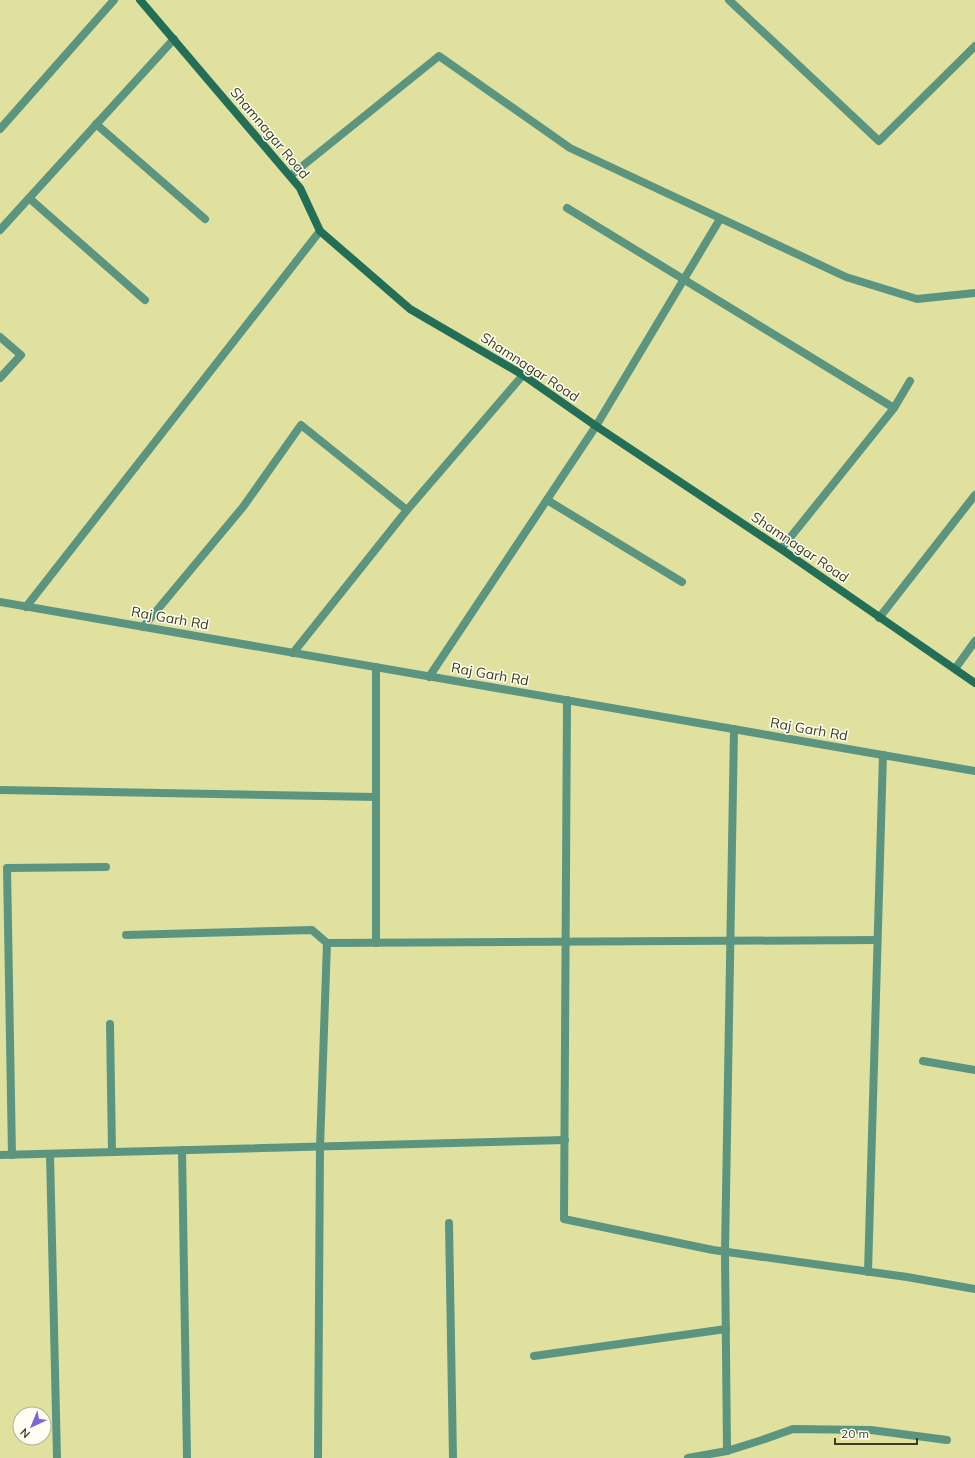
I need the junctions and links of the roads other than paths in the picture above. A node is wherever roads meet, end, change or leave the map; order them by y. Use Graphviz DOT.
graph roads {
  1 [pos="114,0"];
  2 [pos="140,0"];
  3 [pos="729,0"];
  4 [pos="174,39"];
  5 [pos="975,46"];
  6 [pos="96,124"];
  7 [pos="0,129"];
  8 [pos="290,176"];
  9 [pos="29,198"];
  10 [pos="567,208"];
  11 [pos="205,219"];
  12 [pos="720,219"];
  13 [pos="0,230"];
  14 [pos="320,231"];
  15 [pos="684,279"];
  16 [pos="975,293"];
  17 [pos="145,300"];
  18 [pos="0,337"];
  19 [pos="523,375"];
  20 [pos="0,378"];
  21 [pos="910,382"];
  22 [pos="894,408"];
  23 [pos="596,426"];
  24 [pos="975,495"];
  25 [pos="547,500"];
  26 [pos="406,510"];
  27 [pos="781,549"];
  28 [pos="682,582"];
  29 [pos="0,602"];
  30 [pos="26,607"];
  31 [pos="879,618"];
  32 [pos="143,627"];
  33 [pos="975,641"];
  34 [pos="293,653"];
  35 [pos="376,667"];
  36 [pos="955,669"];
  37 [pos="429,677"];
  38 [pos="975,683"];
  39 [pos="567,700"];
  40 [pos="734,729"];
  41 [pos="883,755"];
  42 [pos="975,771"];
  43 [pos="0,790"];
  44 [pos="376,797"];
  45 [pos="106,867"];
  46 [pos="126,935"];
  47 [pos="877,940"];
  48 [pos="730,941"];
  49 [pos="566,942"];
  50 [pos="327,943"];
  51 [pos="376,943"];
  52 [pos="110,1024"];
  53 [pos="923,1061"];
  54 [pos="975,1070"];
  55 [pos="565,1140"];
  56 [pos="320,1147"];
  57 [pos="182,1150"];
  58 [pos="112,1152"];
  59 [pos="50,1154"];
  60 [pos="0,1155"];
  61 [pos="12,1155"];
  62 [pos="449,1223"];
  63 [pos="725,1252"];
  64 [pos="868,1272"];
  65 [pos="975,1289"];
  66 [pos="726,1329"];
  67 [pos="534,1356"];
  68 [pos="947,1440"];
  69 [pos="727,1450"];
  70 [pos="57,1458"];
  71 [pos="187,1458"];
  72 [pos="318,1458"];
  73 [pos="453,1458"];
  74 [pos="688,1458"];
  1 -- 7 [label="street"];
  2 -- 4 [label="main road, Shamnagar Road"];
  3 -- 5 [label="street"];
  4 -- 6 [label="street"];
  4 -- 8 [label="main road, Shamnagar Road"];
  6 -- 9 [label="street"];
  6 -- 11 [label="street"];
  8 -- 12 [label="street"];
  8 -- 14 [label="main road, Shamnagar Road"];
  9 -- 13 [label="street"];
  9 -- 17 [label="street"];
  10 -- 15 [label="street"];
  12 -- 15 [label="street"];
  12 -- 16 [label="street"];
  14 -- 19 [label="main road, Shamnagar Road"];
  14 -- 30 [label="street"];
  15 -- 22 [label="street"];
  15 -- 23 [label="street"];
  18 -- 20 [label="street"];
  19 -- 23 [label="main road, Shamnagar Road"];
  19 -- 26 [label="street"];
  21 -- 22 [label="street"];
  22 -- 27 [label="street"];
  23 -- 25 [label="street"];
  23 -- 27 [label="main road, Shamnagar Road"];
  24 -- 31 [label="street"];
  25 -- 28 [label="street"];
  25 -- 37 [label="street"];
  26 -- 32 [label="street"];
  26 -- 34 [label="street"];
  27 -- 31 [label="main road, Shamnagar Road"];
  29 -- 30 [label="street, Raj Garh Rd"];
  30 -- 32 [label="street, Raj Garh Rd"];
  31 -- 36 [label="main road, Shamnagar Road"];
  32 -- 34 [label="street, Raj Garh Rd"];
  33 -- 36 [label="street"];
  34 -- 35 [label="street, Raj Garh Rd"];
  35 -- 37 [label="street, Raj Garh Rd"];
  35 -- 44 [label="street"];
  36 -- 38 [label="main road, Shamnagar Road"];
  37 -- 39 [label="street, Raj Garh Rd"];
  39 -- 40 [label="street, Raj Garh Rd"];
  39 -- 49 [label="street"];
  40 -- 41 [label="street, Raj Garh Rd"];
  40 -- 48 [label="street"];
  41 -- 42 [label="street, Raj Garh Rd"];
  41 -- 47 [label="street"];
  43 -- 44 [label="street"];
  44 -- 51 [label="street"];
  45 -- 61 [label="street"];
  46 -- 50 [label="street"];
  47 -- 48 [label="street"];
  47 -- 64 [label="street"];
  48 -- 49 [label="street"];
  48 -- 63 [label="street"];
  49 -- 51 [label="street"];
  49 -- 55 [label="street"];
  50 -- 51 [label="street"];
  50 -- 56 [label="street"];
  52 -- 58 [label="street"];
  53 -- 54 [label="street"];
  55 -- 56 [label="street"];
  55 -- 63 [label="street"];
  56 -- 57 [label="street"];
  56 -- 72 [label="street"];
  57 -- 58 [label="street"];
  57 -- 71 [label="street"];
  58 -- 59 [label="street"];
  59 -- 61 [label="street"];
  59 -- 70 [label="street"];
  60 -- 61 [label="street"];
  62 -- 73 [label="street"];
  63 -- 64 [label="street"];
  63 -- 66 [label="street"];
  64 -- 65 [label="street"];
  66 -- 67 [label="street"];
  66 -- 69 [label="street"];
  68 -- 69 [label="street"];
  69 -- 74 [label="street"];
}
